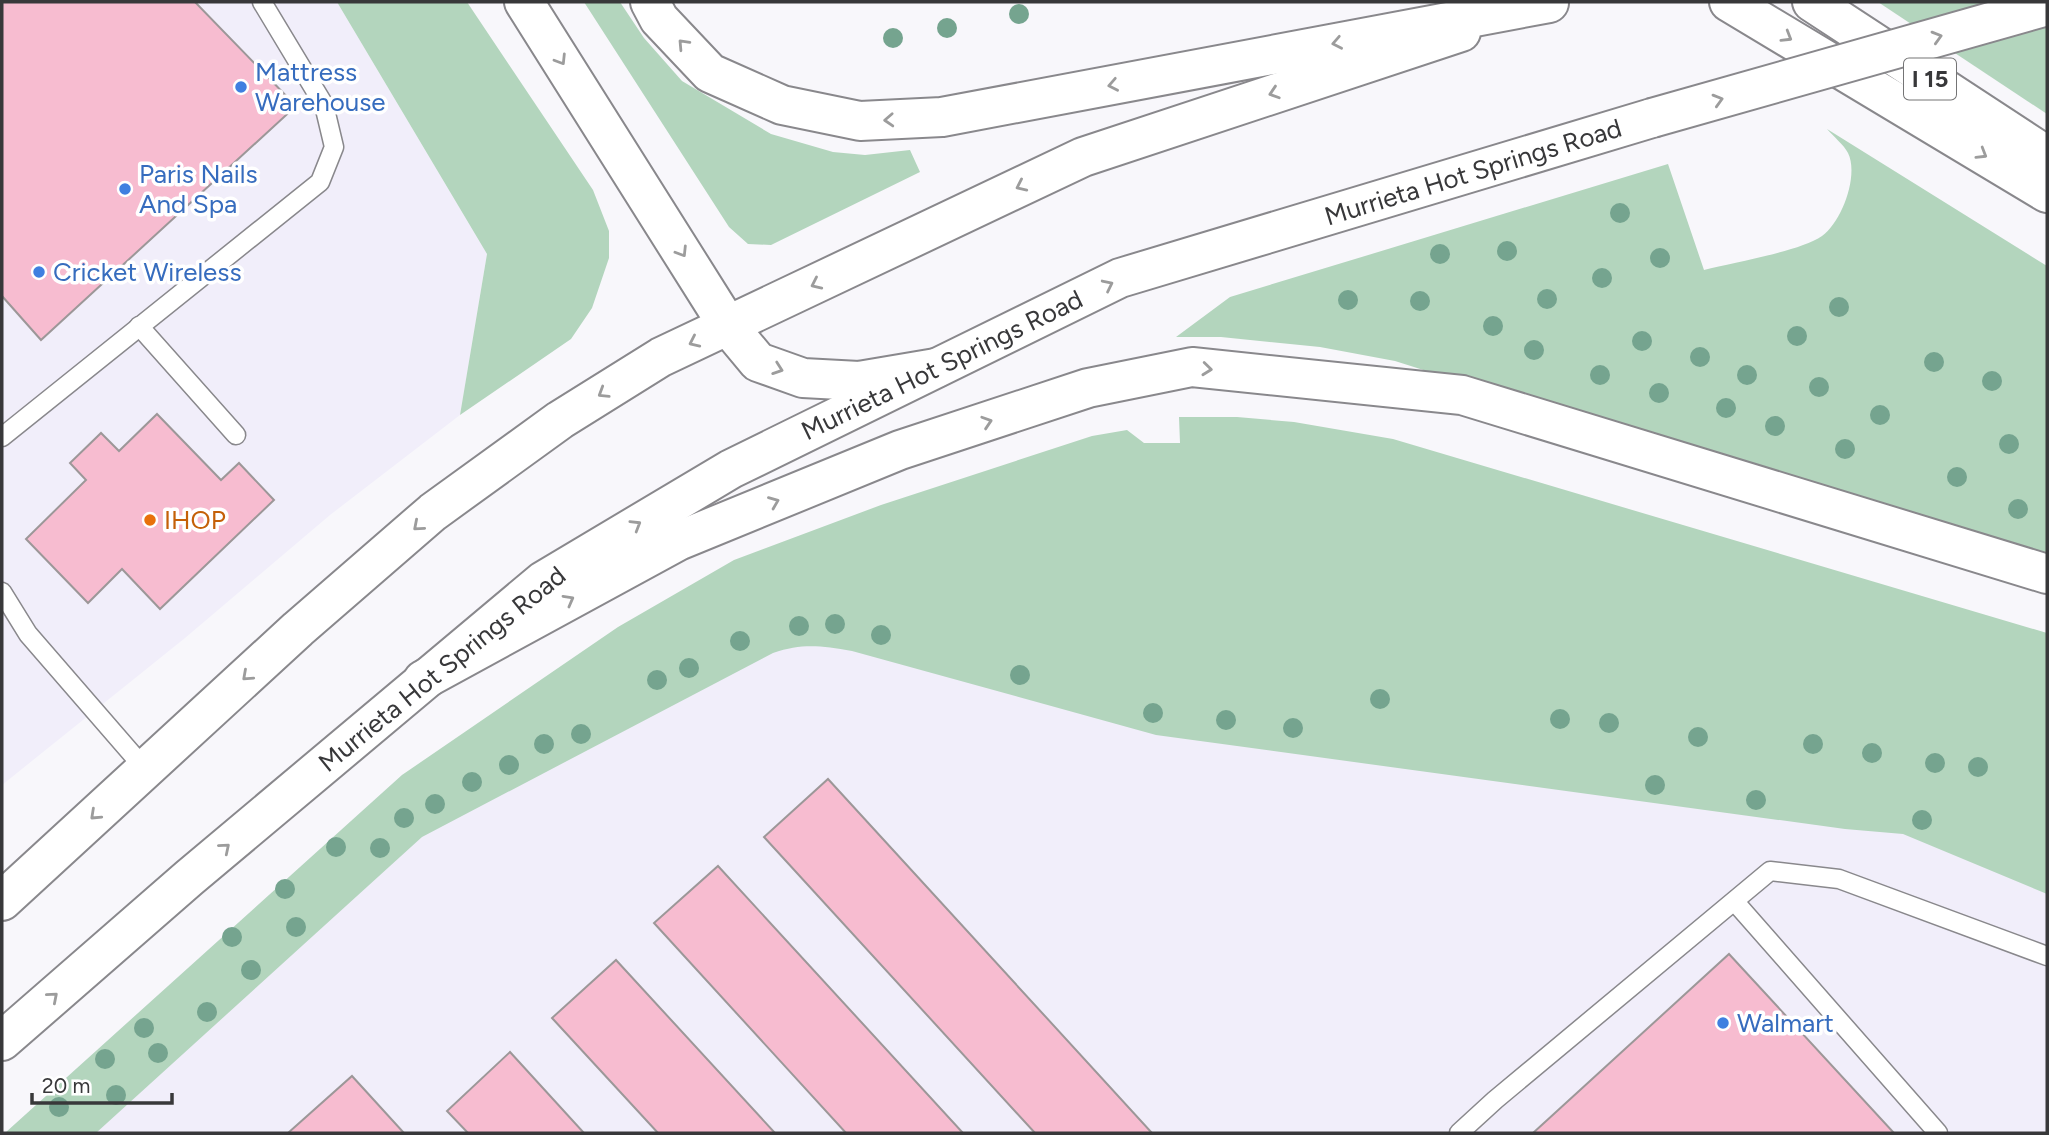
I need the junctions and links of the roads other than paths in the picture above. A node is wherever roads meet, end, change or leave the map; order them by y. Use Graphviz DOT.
graph roads {
  1 [pos="262,2"];
  2 [pos="524,2"];
  3 [pos="650,2"];
  4 [pos="1551,2"];
  5 [pos="1728,2"];
  6 [pos="1812,2"];
  7 [pos="2047,6"];
  8 [pos="2047,156"];
  9 [pos="2047,192"];
  10 [pos="139,326"];
  11 [pos="728,326"];
  12 [pos="936,368"];
  13 [pos="236,435"];
  14 [pos="2,437"];
  15 [pos="2047,574"];
  16 [pos="2,592"];
  17 [pos="424,680"];
  18 [pos="145,769"];
  19 [pos="2,901"];
  20 [pos="1734,902"];
  21 [pos="2047,956"];
  22 [pos="2,1041"];
  23 [pos="1459,1133"];
  24 [pos="1938,1133"];
  1 -- 10 [label="lane"];
  2 -- 11 [label="main road, one-way"];
  4 -- 3 [label="main road, one-way"];
  4 -- 11 [label="main road, one-way"];
  5 -- 9 [label="main road, one-way"];
  6 -- 8 [label="main road, I 15"];
  12 -- 7 [label="main road, Murrieta Hot Springs Road, one-way, bridge"];
  10 -- 13 [label="lane"];
  10 -- 14 [label="lane"];
  11 -- 12 [label="main road, one-way"];
  11 -- 18 [label="main road, one-way"];
  17 -- 12 [label="main road, Murrieta Hot Springs Road, one-way"];
  17 -- 15 [label="main road, one-way"];
  16 -- 18 [label="lane"];
  22 -- 17 [label="main road, Murrieta Hot Springs Road, one-way"];
  18 -- 19 [label="main road, one-way"];
  20 -- 21 [label="lane"];
  20 -- 23 [label="lane"];
  20 -- 24 [label="lane"];
}
